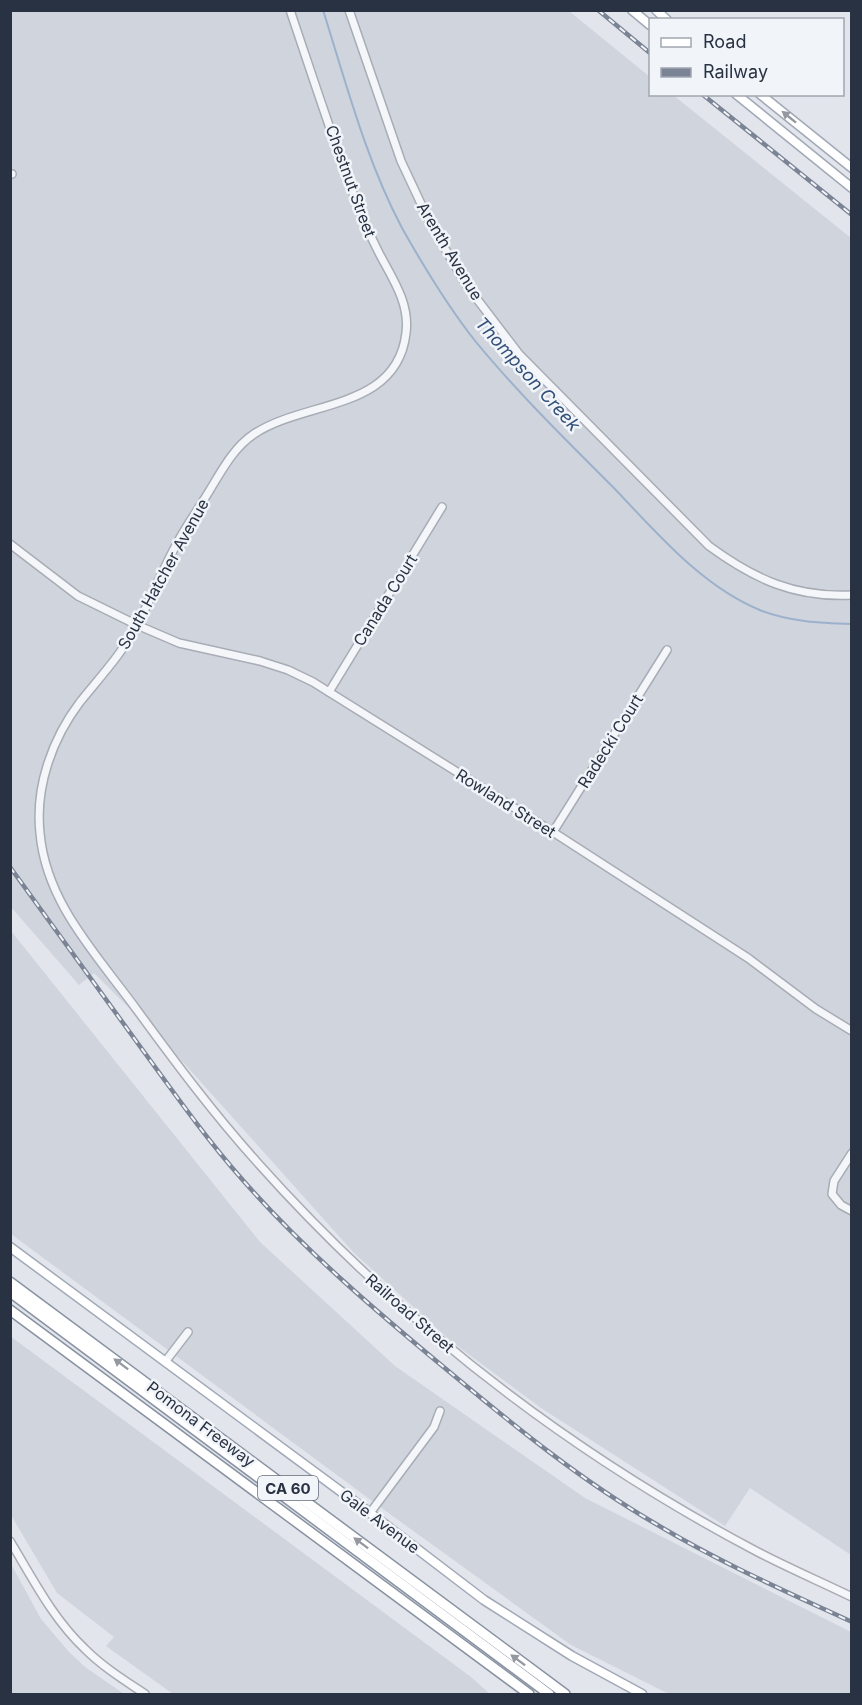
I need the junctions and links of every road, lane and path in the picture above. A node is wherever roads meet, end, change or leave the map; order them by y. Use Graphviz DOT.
graph roads {
  1 [pos="290,10"];
  2 [pos="349,10"];
  3 [pos="632,10"];
  4 [pos="649,23"];
  5 [pos="738,96"];
  6 [pos="762,96"];
  7 [pos="817,140"];
  8 [pos="808,152"];
  9 [pos="852,168"];
  10 [pos="852,188"];
  11 [pos="402,351"];
  12 [pos="442,507"];
  13 [pos="10,544"];
  14 [pos="852,595"];
  15 [pos="137,625"];
  16 [pos="667,650"];
  17 [pos="328,692"];
  18 [pos="553,832"];
  19 [pos="66,915"];
  20 [pos="852,1031"];
  21 [pos="852,1153"];
  22 [pos="852,1211"];
  23 [pos="10,1247"];
  24 [pos="10,1282"];
  25 [pos="10,1293"];
  26 [pos="10,1298"];
  27 [pos="10,1310"];
  28 [pos="188,1332"];
  29 [pos="165,1362"];
  30 [pos="440,1411"];
  31 [pos="370,1512"];
  32 [pos="11,1542"];
  33 [pos="852,1597"];
  34 [pos="145,1695"];
  35 [pos="529,1695"];
  36 [pos="541,1695"];
  37 [pos="549,1695"];
  38 [pos="565,1695"];
  39 [pos="642,1695"];
  1 -- 11 [label="street, Chestnut Street"];
  2 -- 14 [label="street, Arenth Avenue"];
  3 -- 4 [label="main road"];
  5 -- 8 [label="main road"];
  7 -- 6 [label="main road, one-way"];
  7 -- 8 [label="main road"];
  7 -- 9 [label="main road"];
  8 -- 10 [label="main road"];
  11 -- 15 [label="street, South Hatcher Avenue"];
  12 -- 17 [label="street, Canada Court"];
  13 -- 15 [label="street"];
  15 -- 17 [label="street, Rowland Street"];
  15 -- 19 [label="street, South Hatcher Avenue"];
  16 -- 18 [label="street, Radecki Court"];
  17 -- 18 [label="street, Rowland Street"];
  18 -- 20 [label="street, Rowland Street"];
  19 -- 33 [label="street, Railroad Street"];
  21 -- 22 [label="street"];
  23 -- 29 [label="main road, Gale Avenue"];
  38 -- 24 [label="highway, Pomona Freeway / CA 60, one-way"];
  25 -- 37 [label="highway"];
  26 -- 36 [label="highway"];
  27 -- 35 [label="highway, Pomona Freeway / CA 60"];
  28 -- 29 [label="street"];
  29 -- 31 [label="main road, Gale Avenue"];
  30 -- 31 [label="street"];
  31 -- 39 [label="main road, Gale Avenue"];
  32 -- 34 [label="street"];
}
